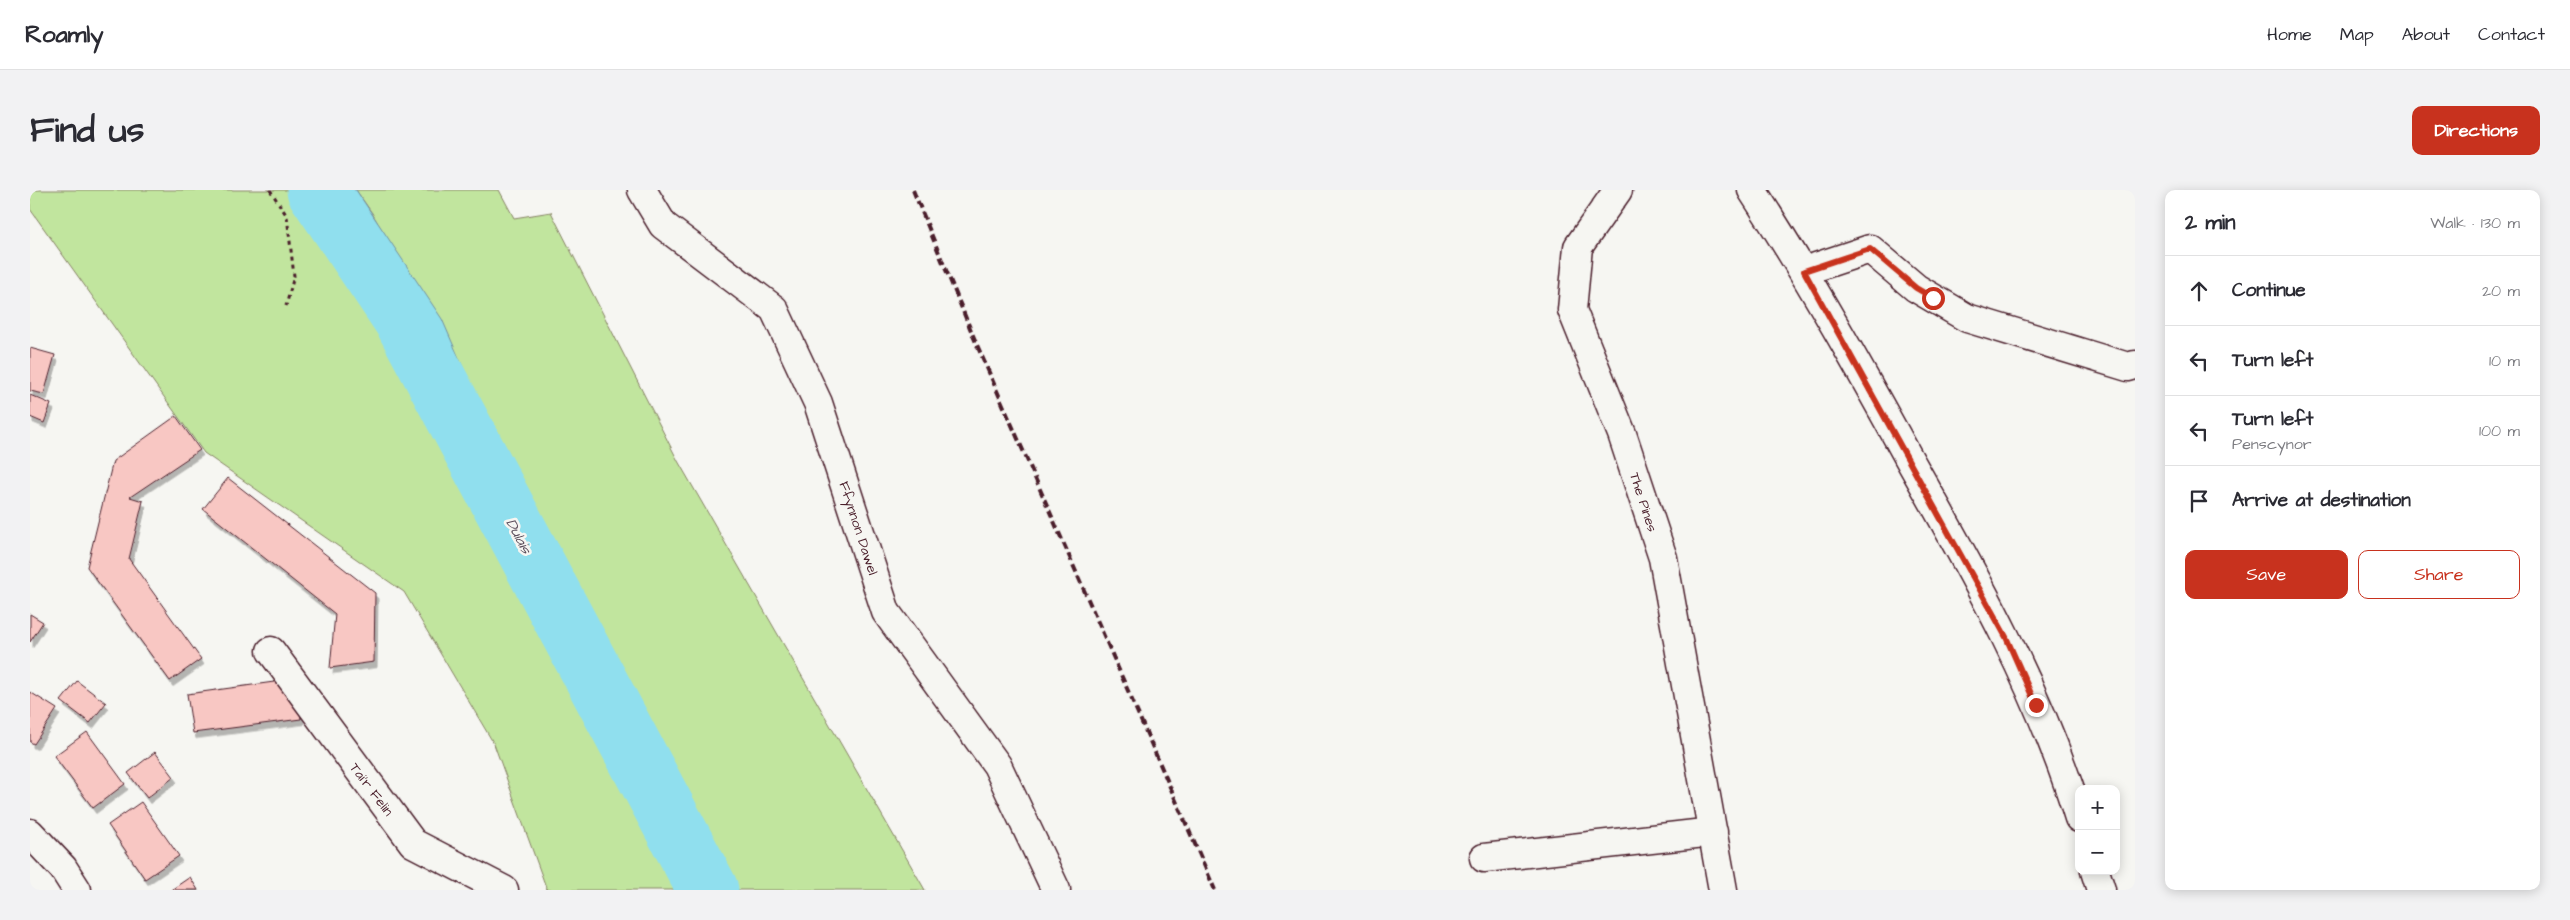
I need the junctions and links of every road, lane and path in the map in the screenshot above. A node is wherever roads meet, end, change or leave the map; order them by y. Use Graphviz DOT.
graph roads {
  1 [pos="270,190"];
  2 [pos="642,190"];
  3 [pos="1618,190"];
  4 [pos="1752,190"];
  5 [pos="1804,271"];
  6 [pos="286,306"];
  7 [pos="2135,365"];
  8 [pos="271,651"];
  9 [pos="2075,805"];
  10 [pos="1713,832"];
  11 [pos="30,833"];
  12 [pos="1484,858"];
  13 [pos="2096,875"];
  14 [pos="77,890"];
  15 [pos="504,890"];
  16 [pos="1056,890"];
  17 [pos="1723,890"];
  18 [pos="2101,890"];
  1 -- 6 [label="path"];
  2 -- 16 [label="street, Ffynnon Dawel"];
  3 -- 10 [label="street, The Pines"];
  4 -- 5 [label="street"];
  5 -- 7 [label="street"];
  5 -- 9 [label="street"];
  8 -- 15 [label="street, Tai'r Felin"];
  10 -- 12 [label="street"];
  10 -- 17 [label="street, The Pines"];
  11 -- 14 [label="street"];
  13 -- 18 [label="street"];
}
